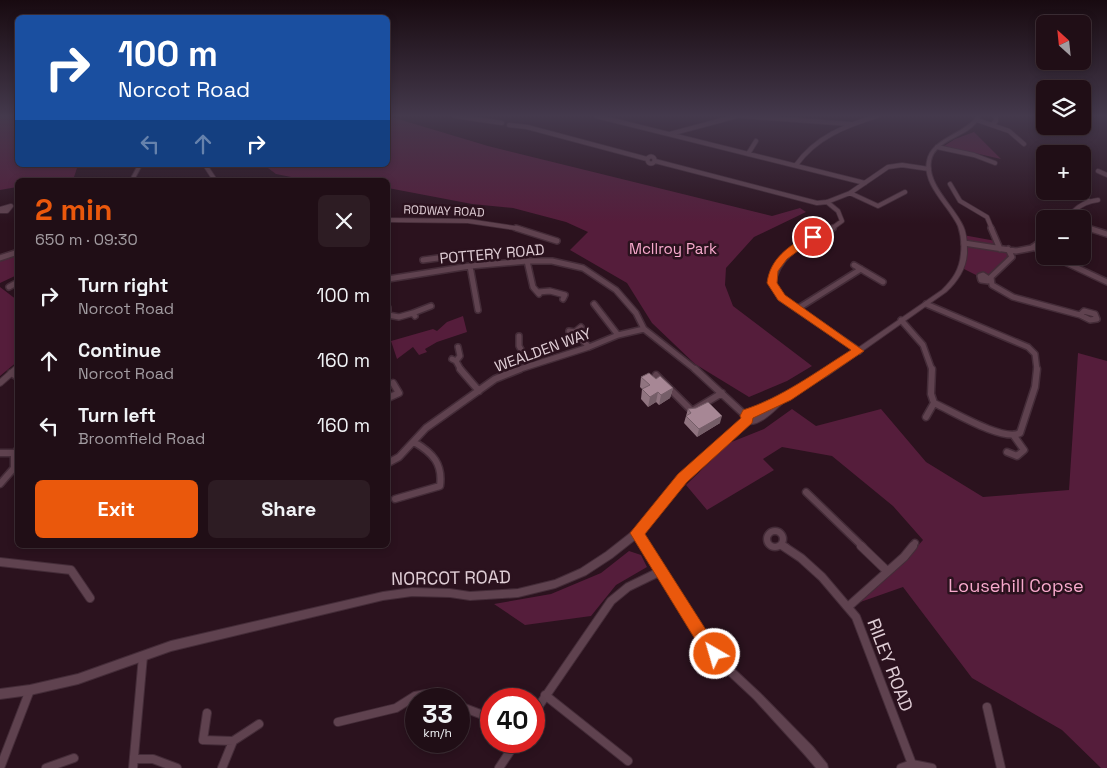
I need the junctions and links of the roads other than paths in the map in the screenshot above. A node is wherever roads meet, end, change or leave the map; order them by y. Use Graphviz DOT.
graph roads {
  1 [pos="620,152"];
  2 [pos="740,152"];
  3 [pos="804,152"];
  4 [pos="933,152"];
  5 [pos="958,152"];
  6 [pos="748,154"];
  7 [pos="995,163"];
  8 [pos="796,165"];
  9 [pos="206,167"];
  10 [pos="929,169"];
  11 [pos="1098,171"];
  12 [pos="1107,176"];
  13 [pos="214,178"];
  14 [pos="865,183"];
  15 [pos="950,184"];
  16 [pos="850,192"];
  17 [pos="905,192"];
  18 [pos="1098,200"];
  19 [pos="1089,201"];
  20 [pos="827,202"];
  21 [pos="15,209"];
  22 [pos="0,210"];
  23 [pos="1075,210"];
  24 [pos="390,220"];
  25 [pos="1091,229"];
  26 [pos="1107,234"];
  27 [pos="557,241"];
  28 [pos="964,243"];
  29 [pos="1036,245"];
  30 [pos="1000,249"];
  31 [pos="1008,249"];
  32 [pos="15,253"];
  33 [pos="0,258"];
  34 [pos="438,258"];
  35 [pos="431,259"];
  36 [pos="423,260"];
  37 [pos="527,261"];
  38 [pos="854,265"];
  39 [pos="1071,265"];
  40 [pos="470,266"];
  41 [pos="861,269"];
  42 [pos="433,271"];
  43 [pos="390,279"];
  44 [pos="883,282"];
  45 [pos="1107,282"];
  46 [pos="15,284"];
  47 [pos="9,287"];
  48 [pos="563,299"];
  49 [pos="926,304"];
  50 [pos="431,306"];
  51 [pos="595,307"];
  52 [pos="797,309"];
  53 [pos="478,310"];
  54 [pos="1080,315"];
  55 [pos="390,316"];
  56 [pos="901,320"];
  57 [pos="580,327"];
  58 [pos="644,329"];
  59 [pos="618,335"];
  60 [pos="519,336"];
  61 [pos="458,347"];
  62 [pos="590,347"];
  63 [pos="859,351"];
  64 [pos="530,365"];
  65 [pos="14,375"];
  66 [pos="656,375"];
  67 [pos="0,383"];
  68 [pos="393,383"];
  69 [pos="478,392"];
  70 [pos="725,395"];
  71 [pos="390,397"];
  72 [pos="934,403"];
  73 [pos="751,417"];
  74 [pos="926,417"];
  75 [pos="1014,436"];
  76 [pos="414,442"];
  77 [pos="15,451"];
  78 [pos="1007,452"];
  79 [pos="0,453"];
  80 [pos="390,462"];
  81 [pos="15,467"];
  82 [pos="0,484"];
  83 [pos="806,492"];
  84 [pos="395,499"];
  85 [pos="637,533"];
  86 [pos="915,543"];
  87 [pos="782,545"];
  88 [pos="0,562"];
  89 [pos="661,571"];
  90 [pos="887,571"];
  91 [pos="90,598"];
  92 [pos="849,606"];
  93 [pos="143,656"];
  94 [pos="30,690"];
  95 [pos="0,694"];
  96 [pos="545,695"];
  97 [pos="405,702"];
  98 [pos="987,707"];
  99 [pos="207,713"];
  100 [pos="338,722"];
  101 [pos="259,724"];
  102 [pos="233,741"];
  103 [pos="509,753"];
  104 [pos="74,758"];
  105 [pos="628,761"];
  106 [pos="134,764"];
  107 [pos="912,764"];
  108 [pos="0,768"];
  109 [pos="46,768"];
  110 [pos="177,768"];
  111 [pos="222,768"];
  112 [pos="499,768"];
  113 [pos="823,768"];
  114 [pos="901,768"];
  115 [pos="932,768"];
  116 [pos="1001,768"];
  1 -- 20 [label="street"];
  2 -- 6 [label="street"];
  3 -- 8 [label="street"];
  4 -- 10 [label="street"];
  5 -- 7 [label="street"];
  6 -- 8 [label="street"];
  8 -- 14 [label="street"];
  9 -- 13 [label="street"];
  10 -- 14 [label="street"];
  10 -- 28 [label="street, NORCOT ROAD"];
  11 -- 12 [label="street"];
  14 -- 16 [label="street"];
  15 -- 30 [label="street"];
  16 -- 17 [label="street"];
  16 -- 20 [label="street"];
  18 -- 19 [label="street"];
  19 -- 23 [label="street"];
  20 -- 52 [label="street"];
  21 -- 22 [label="street"];
  24 -- 27 [label="street, RODWAY ROAD"];
  25 -- 26 [label="street"];
  28 -- 30 [label="street"];
  28 -- 49 [label="street, NORCOT ROAD"];
  29 -- 31 [label="street"];
  30 -- 31 [label="street"];
  31 -- 54 [label="street"];
  32 -- 33 [label="street"];
  34 -- 35 [label="street"];
  35 -- 36 [label="street"];
  35 -- 42 [label="street"];
  37 -- 40 [label="street, POTTERY ROAD"];
  37 -- 48 [label="street"];
  37 -- 58 [label="street, POTTERY ROAD"];
  38 -- 41 [label="street"];
  39 -- 45 [label="street"];
  40 -- 42 [label="street, POTTERY ROAD"];
  40 -- 53 [label="street"];
  41 -- 44 [label="street"];
  41 -- 52 [label="street"];
  42 -- 43 [label="street, POTTERY ROAD"];
  46 -- 47 [label="street"];
  49 -- 56 [label="street, NORCOT ROAD"];
  49 -- 75 [label="street"];
  50 -- 55 [label="street"];
  51 -- 59 [label="street"];
  52 -- 63 [label="street"];
  56 -- 63 [label="street, NORCOT ROAD"];
  56 -- 72 [label="street"];
  57 -- 62 [label="street"];
  58 -- 59 [label="street, WEALDEN WAY"];
  58 -- 70 [label="street, POTTERY ROAD"];
  59 -- 62 [label="street, WEALDEN WAY"];
  60 -- 64 [label="street"];
  61 -- 69 [label="street"];
  62 -- 64 [label="street, WEALDEN WAY"];
  63 -- 73 [label="street, NORCOT ROAD"];
  64 -- 69 [label="street, WEALDEN WAY"];
  65 -- 67 [label="street"];
  66 -- 70 [label="street"];
  68 -- 71 [label="street"];
  69 -- 76 [label="street, WEALDEN WAY"];
  70 -- 73 [label="street, POTTERY ROAD"];
  72 -- 74 [label="street"];
  72 -- 75 [label="street"];
  73 -- 85 [label="street, NORCOT ROAD"];
  75 -- 78 [label="street"];
  76 -- 80 [label="street, WEALDEN WAY"];
  76 -- 84 [label="street"];
  77 -- 79 [label="street"];
  81 -- 82 [label="street"];
  83 -- 90 [label="street"];
  85 -- 89 [label="street"];
  85 -- 93 [label="street, NORCOT ROAD"];
  86 -- 90 [label="street"];
  87 -- 92 [label="street, RILEY ROAD"];
  88 -- 91 [label="street"];
  89 -- 96 [label="street"];
  89 -- 113 [label="street"];
  90 -- 92 [label="street"];
  92 -- 107 [label="street, RILEY ROAD"];
  93 -- 94 [label="street, NORCOT ROAD"];
  93 -- 106 [label="street"];
  94 -- 95 [label="street, NORCOT ROAD"];
  94 -- 108 [label="street"];
  96 -- 105 [label="street"];
  97 -- 100 [label="street"];
  98 -- 116 [label="street"];
  99 -- 102 [label="street"];
  101 -- 102 [label="street"];
  102 -- 111 [label="street"];
  103 -- 112 [label="street"];
  104 -- 109 [label="street"];
  106 -- 110 [label="street"];
  107 -- 114 [label="street"];
  107 -- 115 [label="street"];
}
